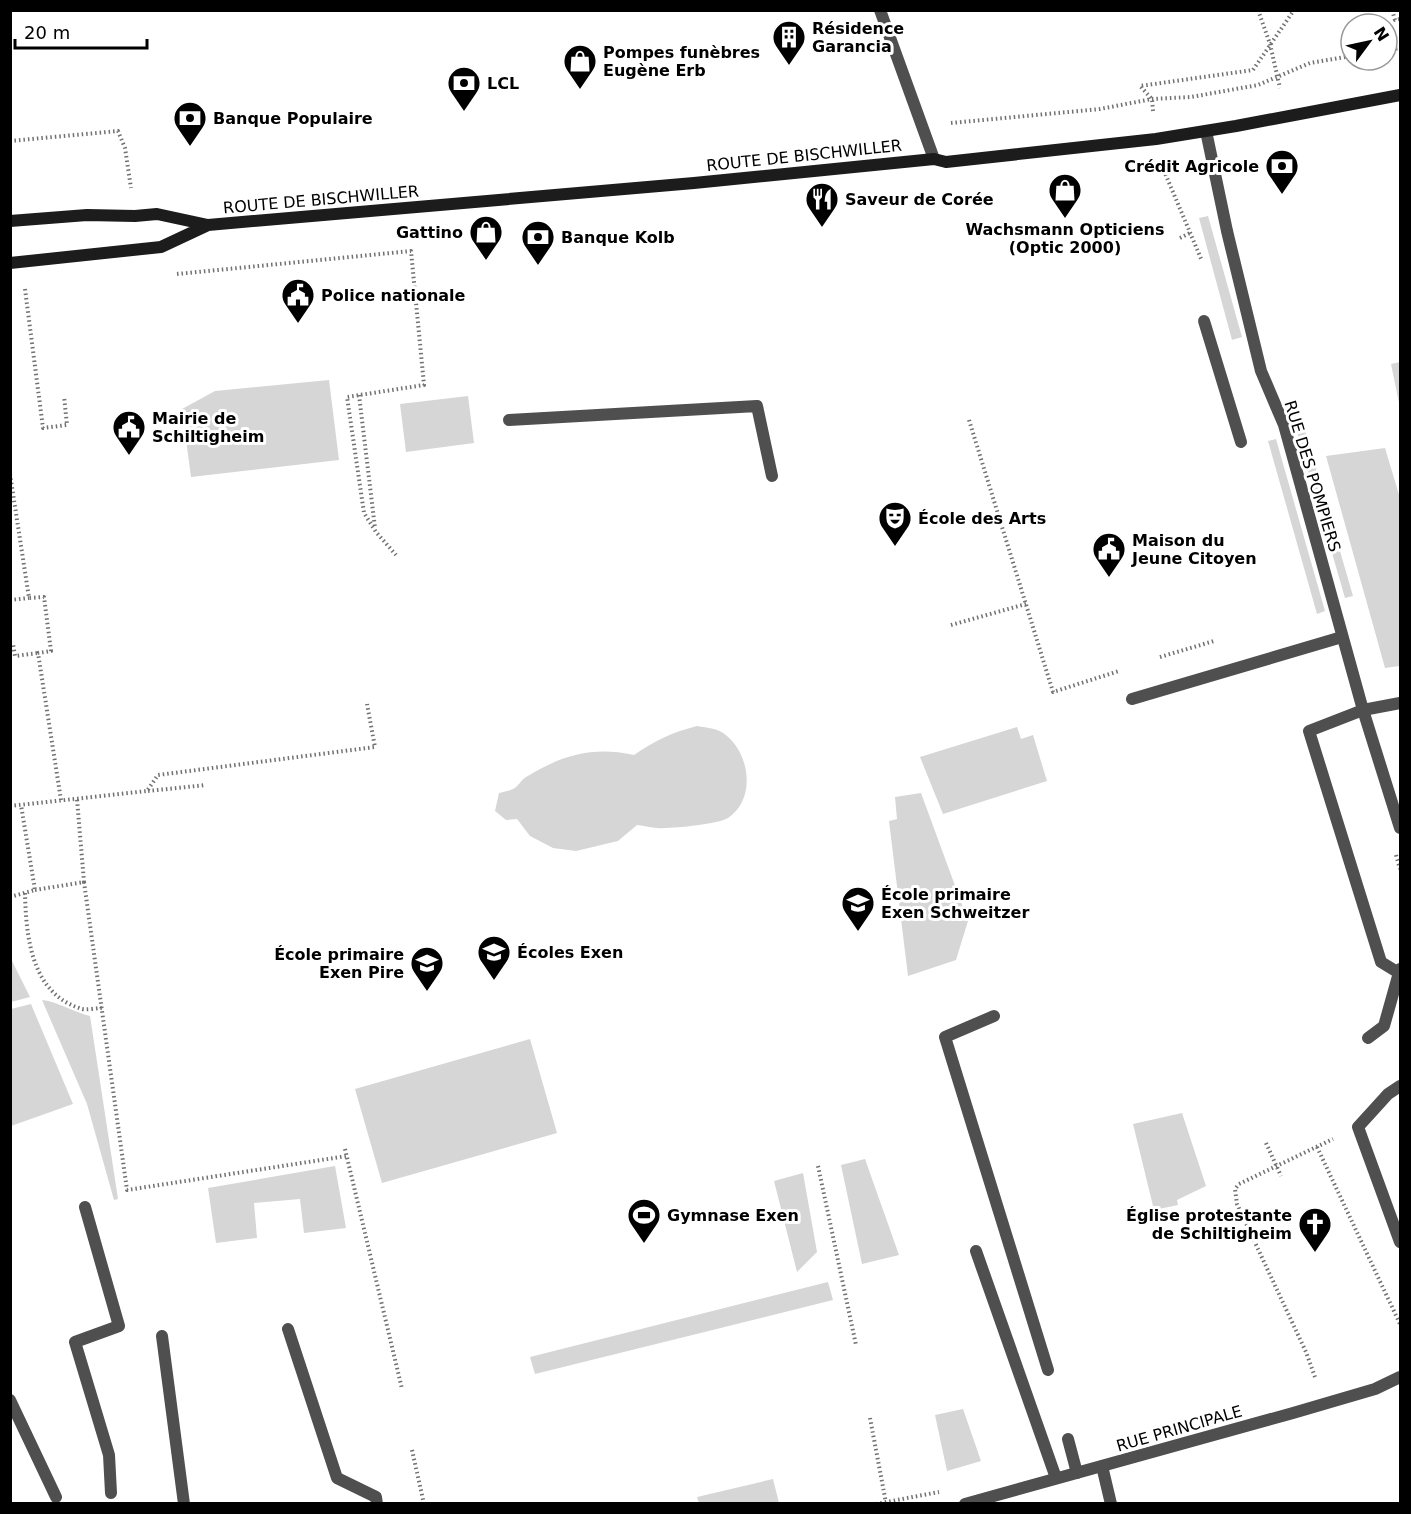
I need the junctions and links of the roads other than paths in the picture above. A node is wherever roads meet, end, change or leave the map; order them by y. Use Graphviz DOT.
graph roads {
  1 [pos="880,10"];
  2 [pos="1401,95"];
  3 [pos="1206,131"];
  4 [pos="934,159"];
  5 [pos="10,221"];
  6 [pos="208,225"];
  7 [pos="10,263"];
  8 [pos="1204,321"];
  9 [pos="509,420"];
  10 [pos="1241,442"];
  11 [pos="772,476"];
  12 [pos="1342,637"];
  13 [pos="1132,699"];
  14 [pos="1401,703"];
  15 [pos="1363,710"];
  16 [pos="1401,828"];
  17 [pos="1400,971"];
  18 [pos="994,1016"];
  19 [pos="1368,1038"];
  20 [pos="1401,1086"];
  21 [pos="85,1207"];
  22 [pos="1401,1242"];
  23 [pos="976,1251"];
  24 [pos="288,1329"];
  25 [pos="162,1336"];
  26 [pos="1048,1370"];
  27 [pos="1401,1377"];
  28 [pos="10,1400"];
  29 [pos="1068,1440"];
  30 [pos="1102,1466"];
  31 [pos="1077,1473"];
  32 [pos="1056,1479"];
  33 [pos="111,1493"];
  34 [pos="56,1497"];
  35 [pos="979,1501"];
  36 [pos="184,1503"];
  37 [pos="377,1503"];
  38 [pos="965,1503"];
  39 [pos="1111,1503"];
  1 -- 4 [label="street"];
  2 -- 3 [label="main road, ROUTE DE BISCHWILLER"];
  3 -- 4 [label="main road, ROUTE DE BISCHWILLER"];
  3 -- 12 [label="street, RUE DES POMPIERS"];
  4 -- 6 [label="main road, ROUTE DE BISCHWILLER"];
  5 -- 6 [label="main road, ROUTE DE BISCHWILLER"];
  6 -- 7 [label="main road, ROUTE DE BISCHWILLER"];
  8 -- 10 [label="street"];
  9 -- 11 [label="street"];
  12 -- 13 [label="street"];
  12 -- 15 [label="street, RUE DES POMPIERS"];
  14 -- 15 [label="street"];
  15 -- 16 [label="street, RUE DES POMPIERS"];
  15 -- 17 [label="street"];
  17 -- 19 [label="street"];
  18 -- 26 [label="street"];
  20 -- 22 [label="street"];
  21 -- 33 [label="street"];
  23 -- 32 [label="street"];
  24 -- 37 [label="street"];
  25 -- 36 [label="street"];
  27 -- 30 [label="street, RUE PRINCIPALE"];
  28 -- 34 [label="street"];
  29 -- 31 [label="street"];
  30 -- 31 [label="street, RUE PRINCIPALE"];
  30 -- 39 [label="street"];
  31 -- 32 [label="street, RUE PRINCIPALE"];
  32 -- 35 [label="street, RUE PRINCIPALE"];
  35 -- 38 [label="street, RUE PRINCIPALE"];
}
